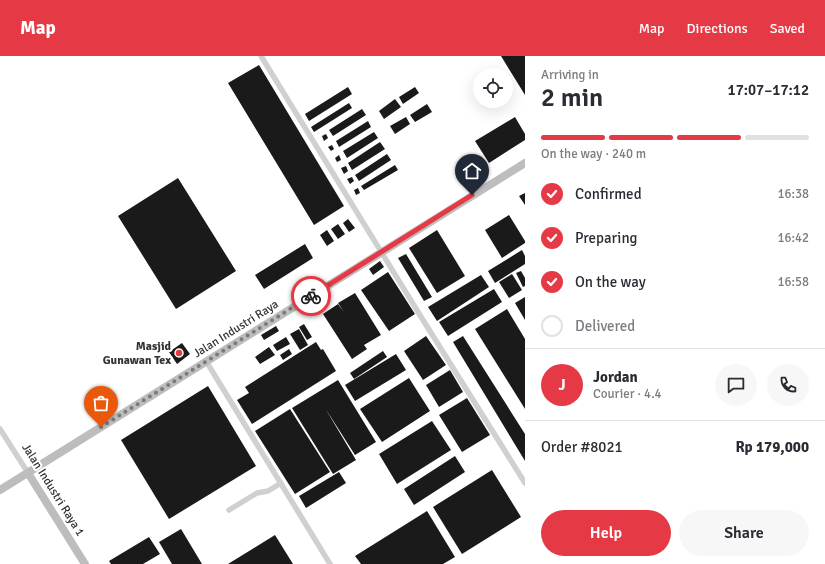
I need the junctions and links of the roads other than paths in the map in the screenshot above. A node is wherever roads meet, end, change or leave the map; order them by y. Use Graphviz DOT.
graph roads {
  1 [pos="260,56"];
  2 [pos="525,163"];
  3 [pos="381,252"];
  4 [pos="206,361"];
  5 [pos="0,429"];
  6 [pos="28,473"];
  7 [pos="281,483"];
  8 [pos="525,483"];
  9 [pos="0,490"];
  10 [pos="230,510"];
  11 [pos="85,564"];
  12 [pos="330,564"];
  1 -- 3 [label="street"];
  2 -- 3 [label="street, Jalan Industri Raya"];
  3 -- 4 [label="street, Jalan Industri Raya"];
  3 -- 8 [label="street"];
  4 -- 6 [label="street, Jalan Industri Raya"];
  4 -- 7 [label="street"];
  5 -- 6 [label="street, Jalan Industri Raya 1"];
  6 -- 9 [label="street, Jalan Industri Raya"];
  6 -- 11 [label="street, Jalan Industri Raya 1"];
  7 -- 10 [label="street"];
  7 -- 12 [label="street"];
}
